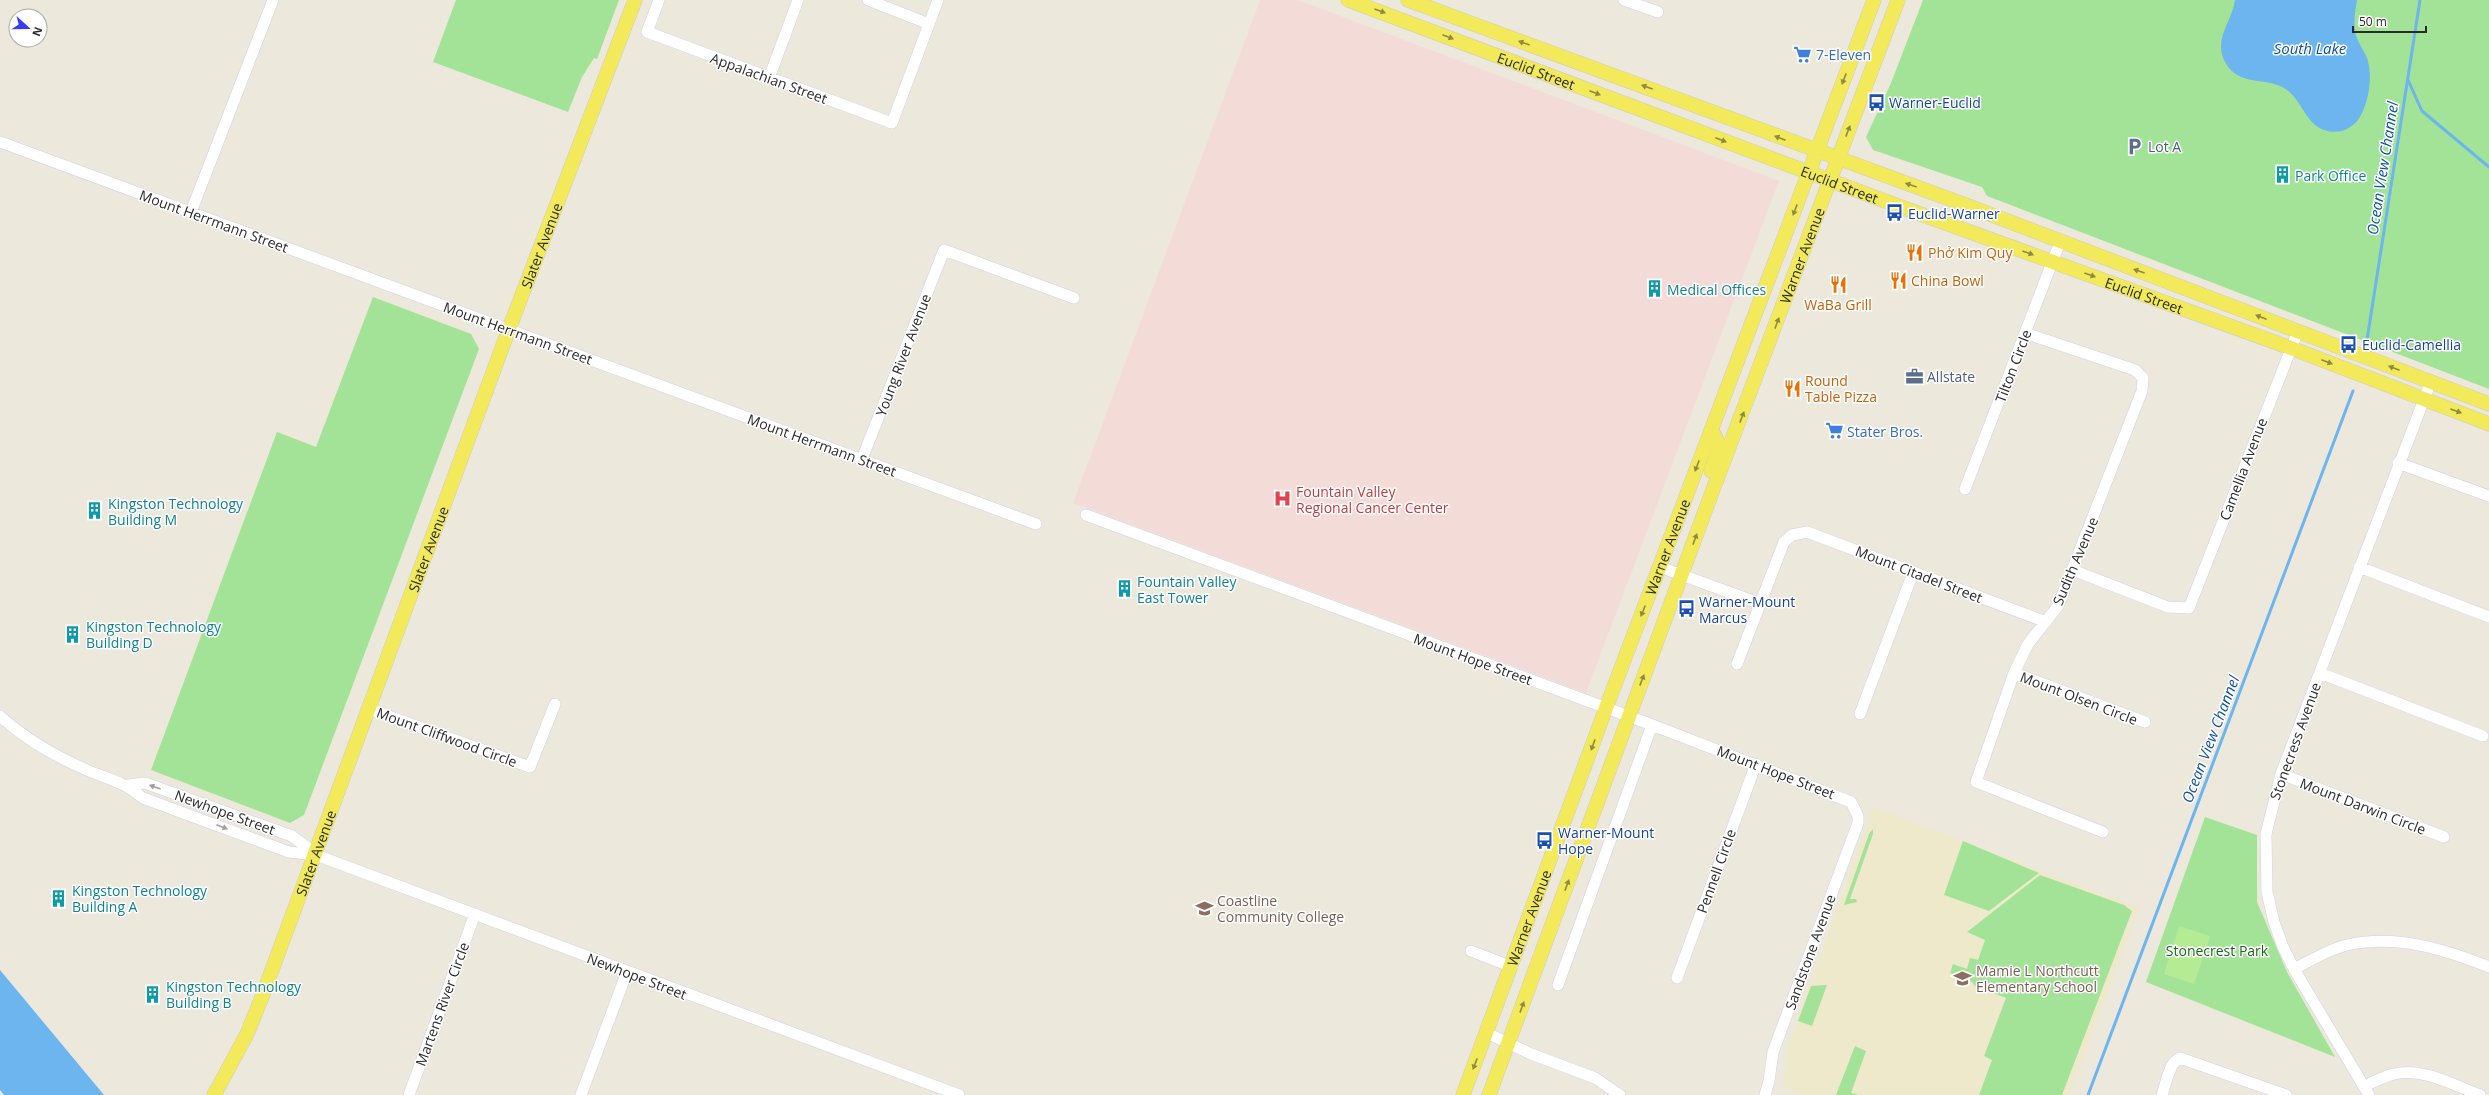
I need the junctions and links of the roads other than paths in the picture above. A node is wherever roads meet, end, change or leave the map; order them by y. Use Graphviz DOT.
graph roads {
  1 [pos="273,0"];
  2 [pos="635,0"];
  3 [pos="659,0"];
  4 [pos="798,0"];
  5 [pos="868,0"];
  6 [pos="938,0"];
  7 [pos="1348,0"];
  8 [pos="1408,0"];
  9 [pos="1624,0"];
  10 [pos="1874,0"];
  11 [pos="1898,0"];
  12 [pos="1658,12"];
  13 [pos="929,24"];
  14 [pos="769,78"];
  15 [pos="0,142"];
  16 [pos="1816,152"];
  17 [pos="1839,160"];
  18 [pos="1809,173"];
  19 [pos="1831,181"];
  20 [pos="190,212"];
  21 [pos="2060,242"];
  22 [pos="2053,262"];
  23 [pos="1074,298"];
  24 [pos="509,330"];
  25 [pos="2298,331"];
  26 [pos="2025,333"];
  27 [pos="2291,348"];
  28 [pos="2431,381"];
  29 [pos="2423,399"];
  30 [pos="2489,404"];
  31 [pos="2489,424"];
  32 [pos="1711,430"];
  33 [pos="862,459"];
  34 [pos="2398,463"];
  35 [pos="1965,490"];
  36 [pos="1711,495"];
  37 [pos="2489,496"];
  38 [pos="1086,515"];
  39 [pos="1036,524"];
  40 [pos="1660,567"];
  41 [pos="2359,567"];
  42 [pos="2073,570"];
  43 [pos="1913,573"];
  44 [pos="1682,575"];
  45 [pos="1761,604"];
  46 [pos="2489,617"];
  47 [pos="2046,622"];
  48 [pos="1737,664"];
  49 [pos="2014,673"];
  50 [pos="2320,673"];
  51 [pos="555,704"];
  52 [pos="1606,708"];
  53 [pos="369,710"];
  54 [pos="1860,714"];
  55 [pos="0,716"];
  56 [pos="1628,717"];
  57 [pos="2145,722"];
  58 [pos="1652,725"];
  59 [pos="2483,736"];
  60 [pos="1756,764"];
  61 [pos="2281,774"];
  62 [pos="128,785"];
  63 [pos="1855,809"];
  64 [pos="2103,832"];
  65 [pos="2444,837"];
  66 [pos="316,855"];
  67 [pos="475,914"];
  68 [pos="1471,952"];
  69 [pos="2489,966"];
  70 [pos="1512,967"];
  71 [pos="2294,969"];
  72 [pos="627,972"];
  73 [pos="1677,978"];
  74 [pos="1558,985"];
  75 [pos="1487,1033"];
  76 [pos="1509,1044"];
  77 [pos="2367,1090"];
  78 [pos="214,1095"];
  79 [pos="409,1095"];
  80 [pos="581,1095"];
  81 [pos="959,1095"];
  82 [pos="1463,1095"];
  83 [pos="1489,1095"];
  84 [pos="1620,1095"];
  85 [pos="1765,1095"];
  86 [pos="2162,1095"];
  87 [pos="2286,1095"];
  88 [pos="2480,1095"];
  1 -- 20 [label="street"];
  2 -- 24 [label="main road, Slater Avenue"];
  3 -- 14 [label="street, Appalachian Street"];
  4 -- 14 [label="street"];
  5 -- 13 [label="street"];
  6 -- 13 [label="street"];
  7 -- 18 [label="main road, Euclid Street, one-way"];
  16 -- 8 [label="main road, Euclid Street, one-way"];
  9 -- 12 [label="street"];
  10 -- 16 [label="main road, Warner Avenue, one-way"];
  17 -- 11 [label="main road, Warner Avenue, one-way"];
  13 -- 14 [label="street, Appalachian Street"];
  15 -- 20 [label="street, Mount Herrmann Street"];
  16 -- 17 [label="main road, Euclid Street"];
  16 -- 18 [label="main road, Warner Avenue"];
  17 -- 19 [label="main road, Warner Avenue"];
  21 -- 17 [label="main road, Euclid Street, one-way"];
  18 -- 19 [label="main road, Euclid Street"];
  18 -- 32 [label="main road, Warner Avenue, one-way"];
  19 -- 22 [label="main road, Euclid Street, one-way"];
  36 -- 19 [label="main road, Warner Avenue, one-way"];
  20 -- 24 [label="street, Mount Herrmann Street"];
  21 -- 22 [label="street, Tilton Circle"];
  25 -- 21 [label="main road, Euclid Street, one-way"];
  22 -- 26 [label="street, Tilton Circle"];
  22 -- 27 [label="main road, Euclid Street, one-way"];
  23 -- 33 [label="street, Young River Avenue"];
  24 -- 33 [label="street, Mount Herrmann Street"];
  24 -- 53 [label="main road, Slater Avenue"];
  25 -- 27 [label="street, Camellia Avenue"];
  28 -- 25 [label="main road, Euclid Street, one-way"];
  26 -- 35 [label="street, Tilton Circle"];
  26 -- 42 [label="street, Sudith Avenue"];
  27 -- 29 [label="main road, Euclid Street, one-way"];
  27 -- 42 [label="street, Camellia Avenue"];
  28 -- 29 [label="street, Stonecress Avenue"];
  28 -- 30 [label="main road, Euclid Street"];
  29 -- 31 [label="main road, Euclid Street, one-way"];
  29 -- 34 [label="street, Stonecress Avenue"];
  32 -- 36 [label="main road"];
  32 -- 40 [label="main road, Warner Avenue, one-way"];
  33 -- 39 [label="street, Mount Herrmann Street"];
  34 -- 37 [label="street"];
  34 -- 41 [label="street, Stonecress Avenue"];
  44 -- 36 [label="main road, Warner Avenue, one-way"];
  38 -- 52 [label="street, Mount Hope Street"];
  40 -- 44 [label="street"];
  40 -- 52 [label="main road, Warner Avenue, one-way"];
  41 -- 46 [label="street"];
  41 -- 50 [label="street, Stonecress Avenue"];
  42 -- 47 [label="street, Sudith Avenue"];
  43 -- 45 [label="street, Mount Citadel Street"];
  43 -- 47 [label="street, Mount Citadel Street"];
  43 -- 54 [label="street"];
  44 -- 45 [label="street"];
  56 -- 44 [label="main road, Warner Avenue, one-way"];
  45 -- 48 [label="street"];
  47 -- 49 [label="street, Sudith Avenue"];
  49 -- 57 [label="street, Mount Olsen Circle"];
  49 -- 64 [label="street, Sudith Avenue"];
  50 -- 59 [label="street"];
  50 -- 61 [label="street, Stonecress Avenue"];
  51 -- 53 [label="street, Mount Cliffwood Circle"];
  52 -- 56 [label="street, Mount Hope Street"];
  52 -- 70 [label="main road, Warner Avenue, one-way"];
  53 -- 66 [label="main road, Slater Avenue"];
  55 -- 62 [label="street, Newhope Street"];
  56 -- 58 [label="street, Mount Hope Street"];
  76 -- 56 [label="main road, Warner Avenue, one-way"];
  58 -- 60 [label="street, Mount Hope Street"];
  58 -- 74 [label="street"];
  60 -- 63 [label="street, Mount Hope Street"];
  60 -- 73 [label="street, Pennell Circle"];
  61 -- 65 [label="street, Mount Darwin Circle"];
  61 -- 71 [label="street, Stonecress Avenue"];
  62 -- 66 [label="street, Newhope Street, one-way"];
  66 -- 62 [label="street, Newhope Street, one-way"];
  63 -- 85 [label="street, Sandstone Avenue"];
  66 -- 67 [label="street, Newhope Street"];
  66 -- 78 [label="main road, Slater Avenue"];
  67 -- 72 [label="street, Newhope Street"];
  67 -- 79 [label="street, Martens River Circle"];
  68 -- 70 [label="street"];
  69 -- 71 [label="street"];
  70 -- 75 [label="main road, Warner Avenue"];
  71 -- 77 [label="street, Stonecress Avenue"];
  72 -- 80 [label="street"];
  72 -- 81 [label="street, Newhope Street"];
  75 -- 76 [label="street"];
  75 -- 82 [label="main road, Warner Avenue, one-way"];
  76 -- 83 [label="main road, Warner Avenue"];
  76 -- 84 [label="street"];
  77 -- 88 [label="street"];
  86 -- 87 [label="street"];
}
